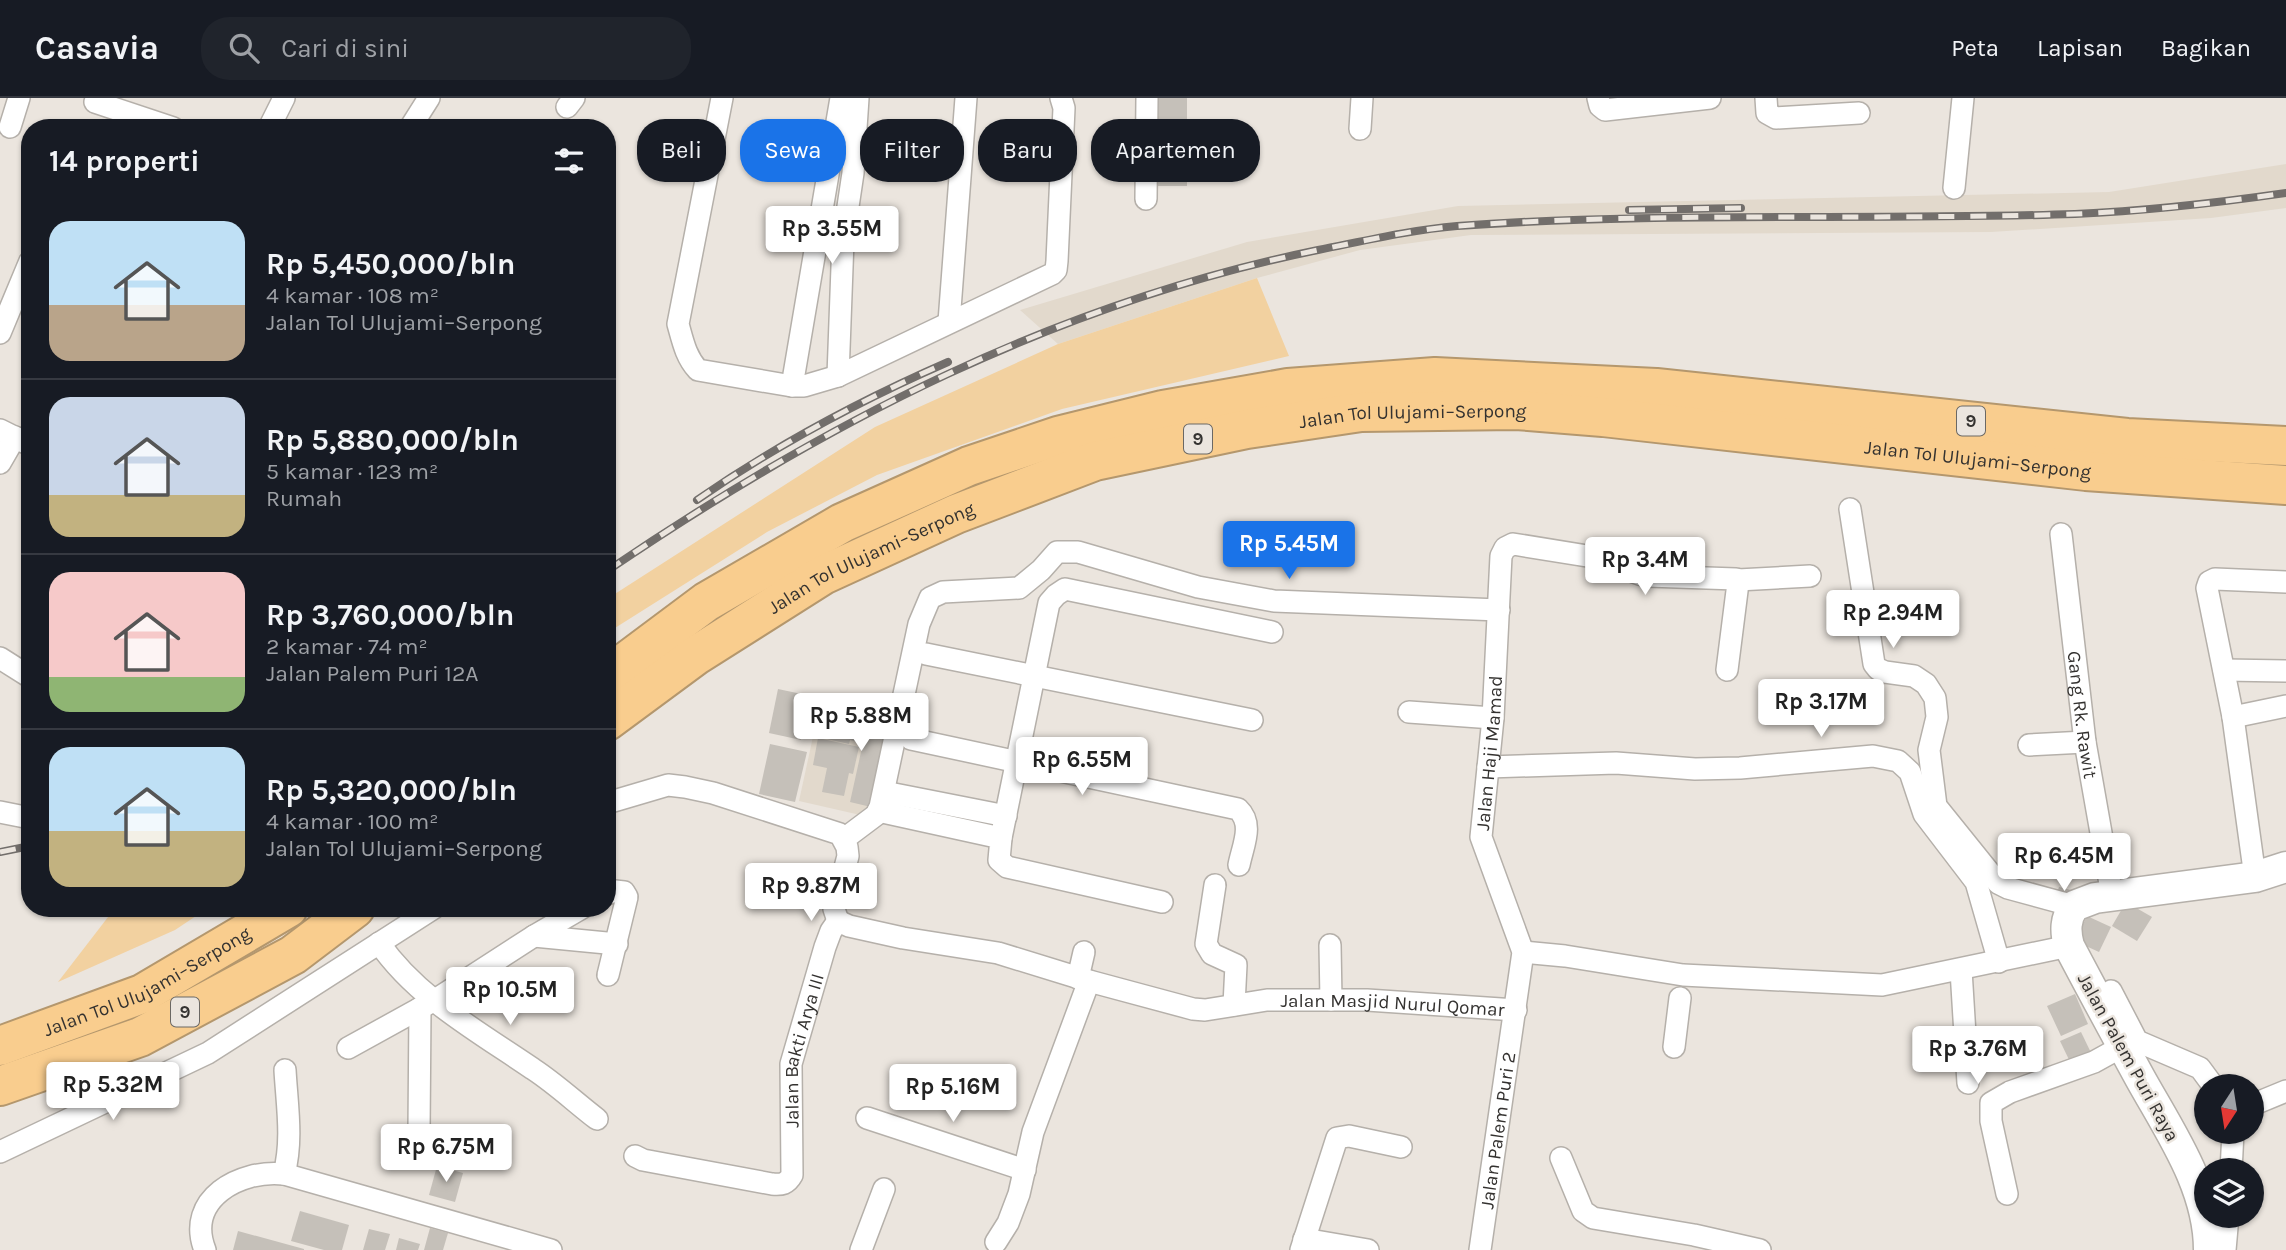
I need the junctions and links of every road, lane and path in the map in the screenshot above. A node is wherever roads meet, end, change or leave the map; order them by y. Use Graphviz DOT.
graph roads {
  1 [pos="19,98"];
  2 [pos="284,98"];
  3 [pos="429,98"];
  4 [pos="722,98"];
  5 [pos="841,98"];
  6 [pos="858,98"];
  7 [pos="965,98"];
  8 [pos="1061,98"];
  9 [pos="1147,98"];
  10 [pos="1362,98"];
  11 [pos="1598,98"];
  12 [pos="1710,98"];
  13 [pos="1766,98"];
  14 [pos="1963,98"];
  15 [pos="96,100"];
  16 [pos="1858,113"];
  17 [pos="148,119"];
  18 [pos="274,119"];
  19 [pos="416,119"];
  20 [pos="842,119"];
  21 [pos="10,127"];
  22 [pos="1360,129"];
  23 [pos="846,134"];
  24 [pos="846,147"];
  25 [pos="832,182"];
  26 [pos="1954,188"];
  27 [pos="1146,199"];
  28 [pos="816,236"];
  29 [pos="843,240"];
  30 [pos="21,283"];
  31 [pos="949,322"];
  32 [pos="0,333"];
  33 [pos="838,376"];
  34 [pos="792,386"];
  35 [pos="15,437"];
  36 [pos="2286,446"];
  37 [pos="0,463"];
  38 [pos="2286,485"];
  39 [pos="1850,509"];
  40 [pos="2061,534"];
  41 [pos="1810,576"];
  42 [pos="1738,580"];
  43 [pos="2286,582"];
  44 [pos="1499,610"];
  45 [pos="1272,632"];
  46 [pos="926,654"];
  47 [pos="0,658"];
  48 [pos="616,669"];
  49 [pos="1727,670"];
  50 [pos="2224,670"];
  51 [pos="21,671"];
  52 [pos="2286,671"];
  53 [pos="1034,676"];
  54 [pos="2286,706"];
  55 [pos="1409,712"];
  56 [pos="616,714"];
  57 [pos="2233,717"];
  58 [pos="1493,718"];
  59 [pos="1252,720"];
  60 [pos="911,739"];
  61 [pos="2085,742"];
  62 [pos="2029,745"];
  63 [pos="1017,761"];
  64 [pos="1488,767"];
  65 [pos="616,800"];
  66 [pos="881,801"];
  67 [pos="0,811"];
  68 [pos="21,816"];
  69 [pos="1006,816"];
  70 [pos="1001,838"];
  71 [pos="844,839"];
  72 [pos="1239,865"];
  73 [pos="2286,867"];
  74 [pos="2255,877"];
  75 [pos="1215,886"];
  76 [pos="616,891"];
  77 [pos="2112,895"];
  78 [pos="1162,902"];
  79 [pos="2074,906"];
  80 [pos="273,917"];
  81 [pos="343,917"];
  82 [pos="420,917"];
  83 [pos="567,917"];
  84 [pos="838,921"];
  85 [pos="534,936"];
  86 [pos="379,943"];
  87 [pos="617,944"];
  88 [pos="1330,945"];
  89 [pos="2068,946"];
  90 [pos="1523,951"];
  91 [pos="1084,952"];
  92 [pos="1999,962"];
  93 [pos="1961,970"];
  94 [pos="608,975"];
  95 [pos="1084,980"];
  96 [pos="1682,985"];
  97 [pos="2111,991"];
  98 [pos="1331,1000"];
  99 [pos="427,1004"];
  100 [pos="1234,1005"];
  101 [pos="1516,1010"];
  102 [pos="0,1046"];
  103 [pos="2123,1046"];
  104 [pos="1674,1047"];
  105 [pos="348,1048"];
  106 [pos="285,1070"];
  107 [pos="2204,1074"];
  108 [pos="1968,1083"];
  109 [pos="0,1086"];
  110 [pos="2286,1091"];
  111 [pos="2264,1100"];
  112 [pos="867,1118"];
  113 [pos="597,1119"];
  114 [pos="419,1131"];
  115 [pos="1401,1147"];
  116 [pos="0,1152"];
  117 [pos="635,1156"];
  118 [pos="1560,1157"];
  119 [pos="1025,1170"];
  120 [pos="284,1174"];
  121 [pos="884,1189"];
  122 [pos="2007,1194"];
  123 [pos="2227,1228"];
  124 [pos="996,1242"];
  125 [pos="1302,1244"];
  126 [pos="205,1250"];
  127 [pos="551,1250"];
  128 [pos="861,1250"];
  129 [pos="1367,1250"];
  130 [pos="1480,1250"];
  131 [pos="1759,1250"];
  132 [pos="2209,1250"];
  133 [pos="2225,1250"];
  1 -- 21 [label="street"];
  2 -- 18 [label="street"];
  3 -- 19 [label="street"];
  4 -- 34 [label="street"];
  5 -- 20 [label="street"];
  6 -- 23 [label="street"];
  7 -- 31 [label="street"];
  8 -- 31 [label="street"];
  9 -- 27 [label="street"];
  10 -- 22 [label="street"];
  11 -- 12 [label="street"];
  13 -- 16 [label="street"];
  14 -- 26 [label="street"];
  15 -- 17 [label="street"];
  24 -- 29 [label="street"];
  25 -- 28 [label="street"];
  28 -- 29 [label="street"];
  28 -- 34 [label="street"];
  29 -- 33 [label="street"];
  30 -- 32 [label="street"];
  31 -- 33 [label="street"];
  33 -- 34 [label="street"];
  35 -- 37 [label="street"];
  36 -- 48 [label="highway, Jalan Tol Ulujami–Serpong / 9"];
  38 -- 56 [label="highway, Jalan Tol Ulujami–Serpong / 9"];
  39 -- 79 [label="street"];
  40 -- 61 [label="street, Gang Rk. Rawit"];
  41 -- 42 [label="street"];
  42 -- 44 [label="street, Jalan Haji Mamad"];
  42 -- 49 [label="street"];
  43 -- 50 [label="street"];
  44 -- 58 [label="street, Jalan Haji Mamad"];
  44 -- 66 [label="street"];
  45 -- 53 [label="street"];
  46 -- 53 [label="street"];
  47 -- 51 [label="street"];
  50 -- 52 [label="street"];
  50 -- 57 [label="street"];
  53 -- 59 [label="street"];
  53 -- 63 [label="street"];
  54 -- 57 [label="street"];
  55 -- 58 [label="street"];
  57 -- 74 [label="street"];
  58 -- 64 [label="street, Jalan Haji Mamad"];
  60 -- 63 [label="street"];
  61 -- 62 [label="street"];
  61 -- 77 [label="street, Gang Rk. Rawit"];
  63 -- 69 [label="street"];
  63 -- 72 [label="street"];
  64 -- 90 [label="street, Jalan Haji Mamad"];
  64 -- 92 [label="street"];
  65 -- 71 [label="street"];
  66 -- 69 [label="street"];
  66 -- 70 [label="street"];
  66 -- 71 [label="street"];
  67 -- 68 [label="street"];
  69 -- 70 [label="street"];
  70 -- 78 [label="street"];
  71 -- 84 [label="street"];
  73 -- 74 [label="street"];
  74 -- 77 [label="street"];
  75 -- 100 [label="street"];
  76 -- 87 [label="street"];
  77 -- 79 [label="street"];
  79 -- 89 [label="street"];
  80 -- 102 [label="highway, Jalan Tol Ulujami–Serpong / 9"];
  81 -- 109 [label="highway, Jalan Tol Ulujami–Serpong / 9"];
  82 -- 86 [label="street"];
  83 -- 85 [label="street"];
  84 -- 95 [label="street, Jalan Masjid Nurul Qomar"];
  84 -- 117 [label="street, Jalan Bakti Arya III"];
  85 -- 87 [label="street"];
  85 -- 99 [label="street"];
  86 -- 99 [label="street"];
  86 -- 116 [label="street"];
  87 -- 94 [label="street"];
  88 -- 98 [label="street"];
  89 -- 92 [label="street"];
  89 -- 103 [label="street, Jalan Palem Puri Raya"];
  90 -- 96 [label="street"];
  90 -- 101 [label="street, Jalan Masjid Nurul Qomar"];
  91 -- 95 [label="street"];
  92 -- 93 [label="street"];
  93 -- 96 [label="street"];
  93 -- 108 [label="street"];
  95 -- 100 [label="street, Jalan Masjid Nurul Qomar"];
  95 -- 119 [label="street"];
  96 -- 104 [label="street"];
  97 -- 107 [label="street"];
  98 -- 100 [label="street, Jalan Masjid Nurul Qomar"];
  98 -- 101 [label="street, Jalan Masjid Nurul Qomar"];
  99 -- 105 [label="street"];
  99 -- 113 [label="street"];
  99 -- 114 [label="street"];
  101 -- 130 [label="street, Jalan Palem Puri 2"];
  103 -- 122 [label="street"];
  103 -- 132 [label="street, Jalan Palem Puri Raya"];
  106 -- 120 [label="street"];
  110 -- 111 [label="street"];
  112 -- 119 [label="street"];
  115 -- 125 [label="street"];
  118 -- 131 [label="street"];
  119 -- 124 [label="street"];
  120 -- 126 [label="street"];
  120 -- 127 [label="street"];
  121 -- 128 [label="street"];
  123 -- 133 [label="street"];
  125 -- 129 [label="street"];
}
